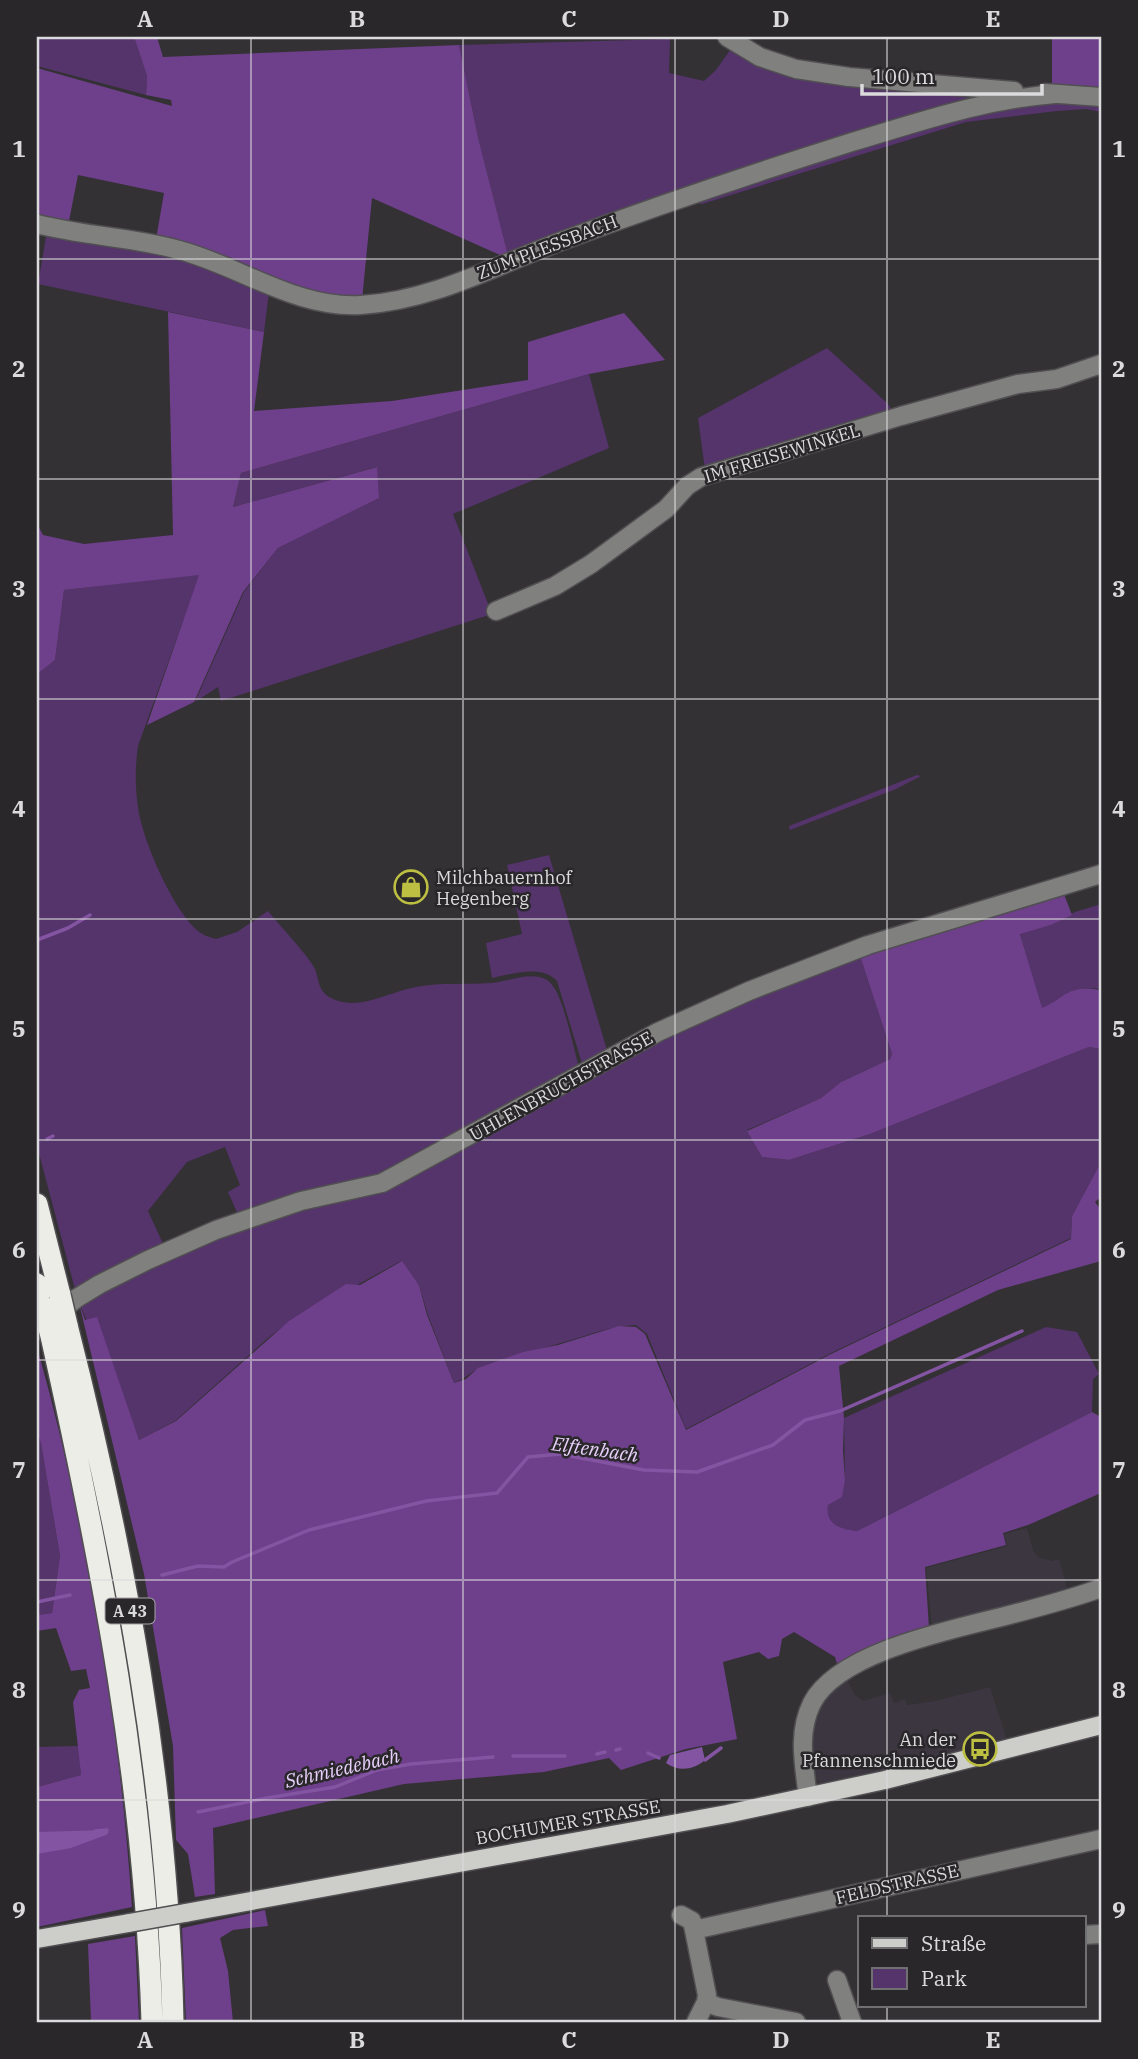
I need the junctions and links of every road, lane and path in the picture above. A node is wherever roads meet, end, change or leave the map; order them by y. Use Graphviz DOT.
graph roads {
  1 [pos="727,37"];
  2 [pos="1055,94"];
  3 [pos="1101,96"];
  4 [pos="37,224"];
  5 [pos="1101,364"];
  6 [pos="496,611"];
  7 [pos="1101,874"];
  8 [pos="37,1204"];
  9 [pos="37,1284"];
  10 [pos="51,1301"];
  11 [pos="52,1330"];
  12 [pos="1101,1588"];
  13 [pos="1101,1725"];
  14 [pos="808,1797"];
  15 [pos="1101,1839"];
  16 [pos="681,1916"];
  17 [pos="694,1930"];
  18 [pos="37,1939"];
  19 [pos="837,1980"];
  20 [pos="706,2002"];
  21 [pos="759,2019"];
  22 [pos="152,2022"];
  23 [pos="173,2022"];
  24 [pos="696,2022"];
  25 [pos="796,2022"];
  26 [pos="852,2022"];
  1 -- 2 [label="street"];
  2 -- 3 [label="street"];
  2 -- 4 [label="street, ZUM PLESSBACH"];
  5 -- 6 [label="street, IM FREISEWINKEL"];
  7 -- 11 [label="street, UHLENBRUCHSTRASSE"];
  8 -- 10 [label="highway, A 43"];
  9 -- 10 [label="highway, A 43"];
  10 -- 11 [label="highway, A 43, bridge"];
  11 -- 22 [label="highway, A 43"];
  11 -- 23 [label="highway, A 43"];
  12 -- 14 [label="street"];
  13 -- 14 [label="main road, BOCHUMER STRASSE"];
  14 -- 18 [label="main road, BOCHUMER STRASSE, bridge"];
  15 -- 17 [label="street, FELDSTRASSE"];
  16 -- 17 [label="street"];
  17 -- 20 [label="street"];
  19 -- 26 [label="street"];
  20 -- 21 [label="street"];
  20 -- 24 [label="street"];
  21 -- 25 [label="street"];
}
